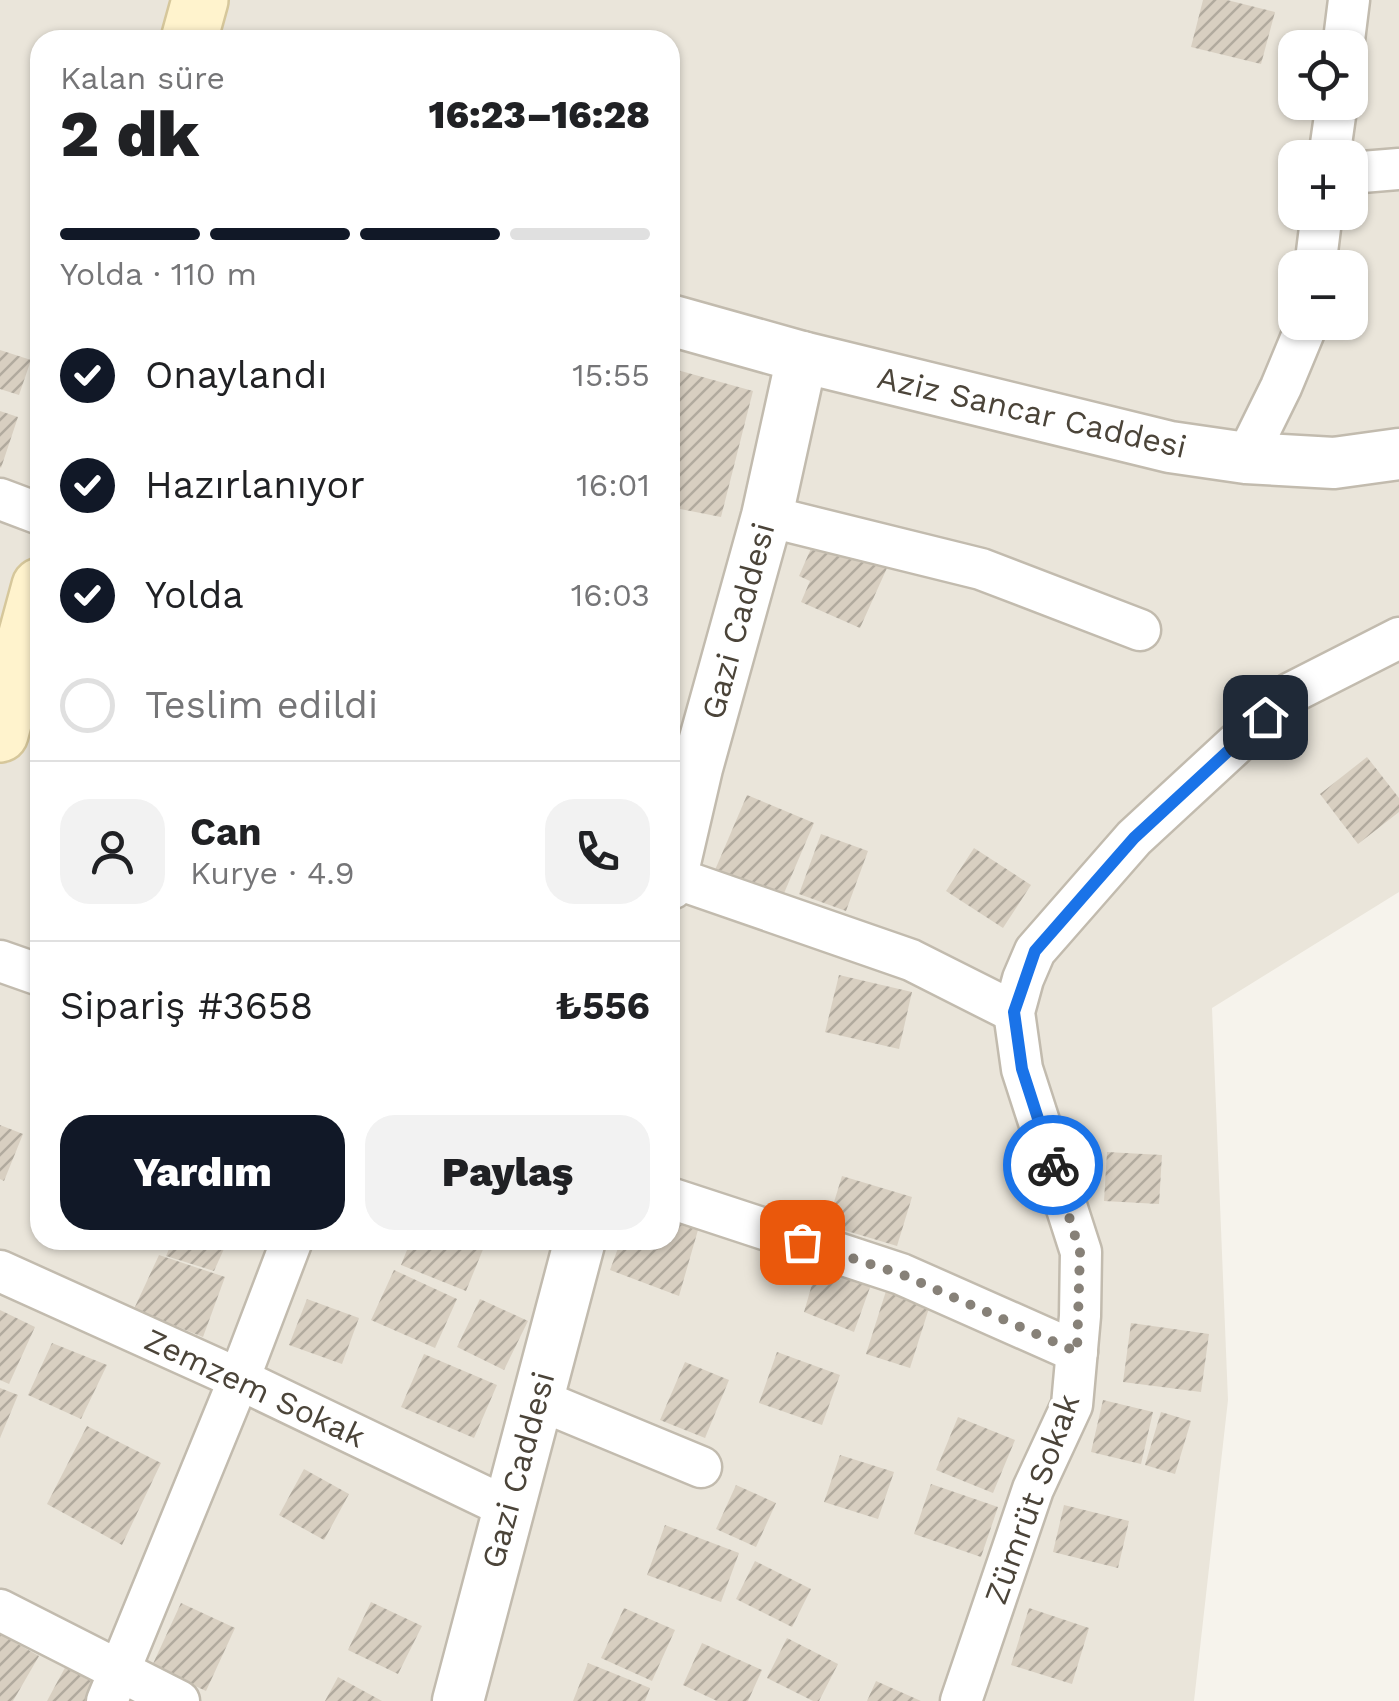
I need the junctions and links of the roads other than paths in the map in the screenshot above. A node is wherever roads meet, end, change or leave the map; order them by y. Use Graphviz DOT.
graph roads {
  1 [pos="200,0"];
  2 [pos="1349,0"];
  3 [pos="192,30"];
  4 [pos="1345,30"];
  5 [pos="1399,169"];
  6 [pos="1368,172"];
  7 [pos="680,323"];
  8 [pos="1301,340"];
  9 [pos="802,357"];
  10 [pos="1399,454"];
  11 [pos="1246,458"];
  12 [pos="0,500"];
  13 [pos="30,510"];
  14 [pos="767,516"];
  15 [pos="30,623"];
  16 [pos="1140,630"];
  17 [pos="1399,638"];
  18 [pos="0,734"];
  19 [pos="680,842"];
  20 [pos="680,884"];
  21 [pos="0,961"];
  22 [pos="30,972"];
  23 [pos="1014,1012"];
  24 [pos="680,1201"];
  25 [pos="288,1250"];
  26 [pos="577,1250"];
  27 [pos="0,1271"];
  28 [pos="1077,1352"];
  29 [pos="239,1379"];
  30 [pos="536,1398"];
  31 [pos="701,1467"];
  32 [pos="508,1508"];
  33 [pos="0,1610"];
  34 [pos="112,1685"];
  35 [pos="178,1701"];
  36 [pos="458,1701"];
  37 [pos="961,1701"];
  1 -- 3 [label="main road"];
  2 -- 4 [label="street"];
  5 -- 6 [label="street"];
  7 -- 9 [label="street, Aziz Sancar Caddesi"];
  8 -- 11 [label="street"];
  9 -- 11 [label="street, Aziz Sancar Caddesi"];
  9 -- 14 [label="street, Gazi Caddesi"];
  10 -- 11 [label="street, Aziz Sancar Caddesi"];
  12 -- 13 [label="street"];
  14 -- 16 [label="street"];
  14 -- 19 [label="street, Gazi Caddesi"];
  15 -- 18 [label="main road"];
  17 -- 23 [label="street, Zümrüt Sokak"];
  20 -- 23 [label="street"];
  21 -- 22 [label="street"];
  23 -- 28 [label="street, Zümrüt Sokak"];
  24 -- 28 [label="street"];
  25 -- 29 [label="street"];
  26 -- 30 [label="street, Gazi Caddesi"];
  27 -- 29 [label="street, Zemzem Sokak"];
  28 -- 37 [label="street, Zümrüt Sokak"];
  29 -- 32 [label="street, Zemzem Sokak"];
  29 -- 34 [label="street"];
  30 -- 31 [label="street"];
  30 -- 32 [label="street, Gazi Caddesi"];
  32 -- 36 [label="street, Gazi Caddesi"];
  33 -- 34 [label="street"];
  34 -- 35 [label="street"];
}
